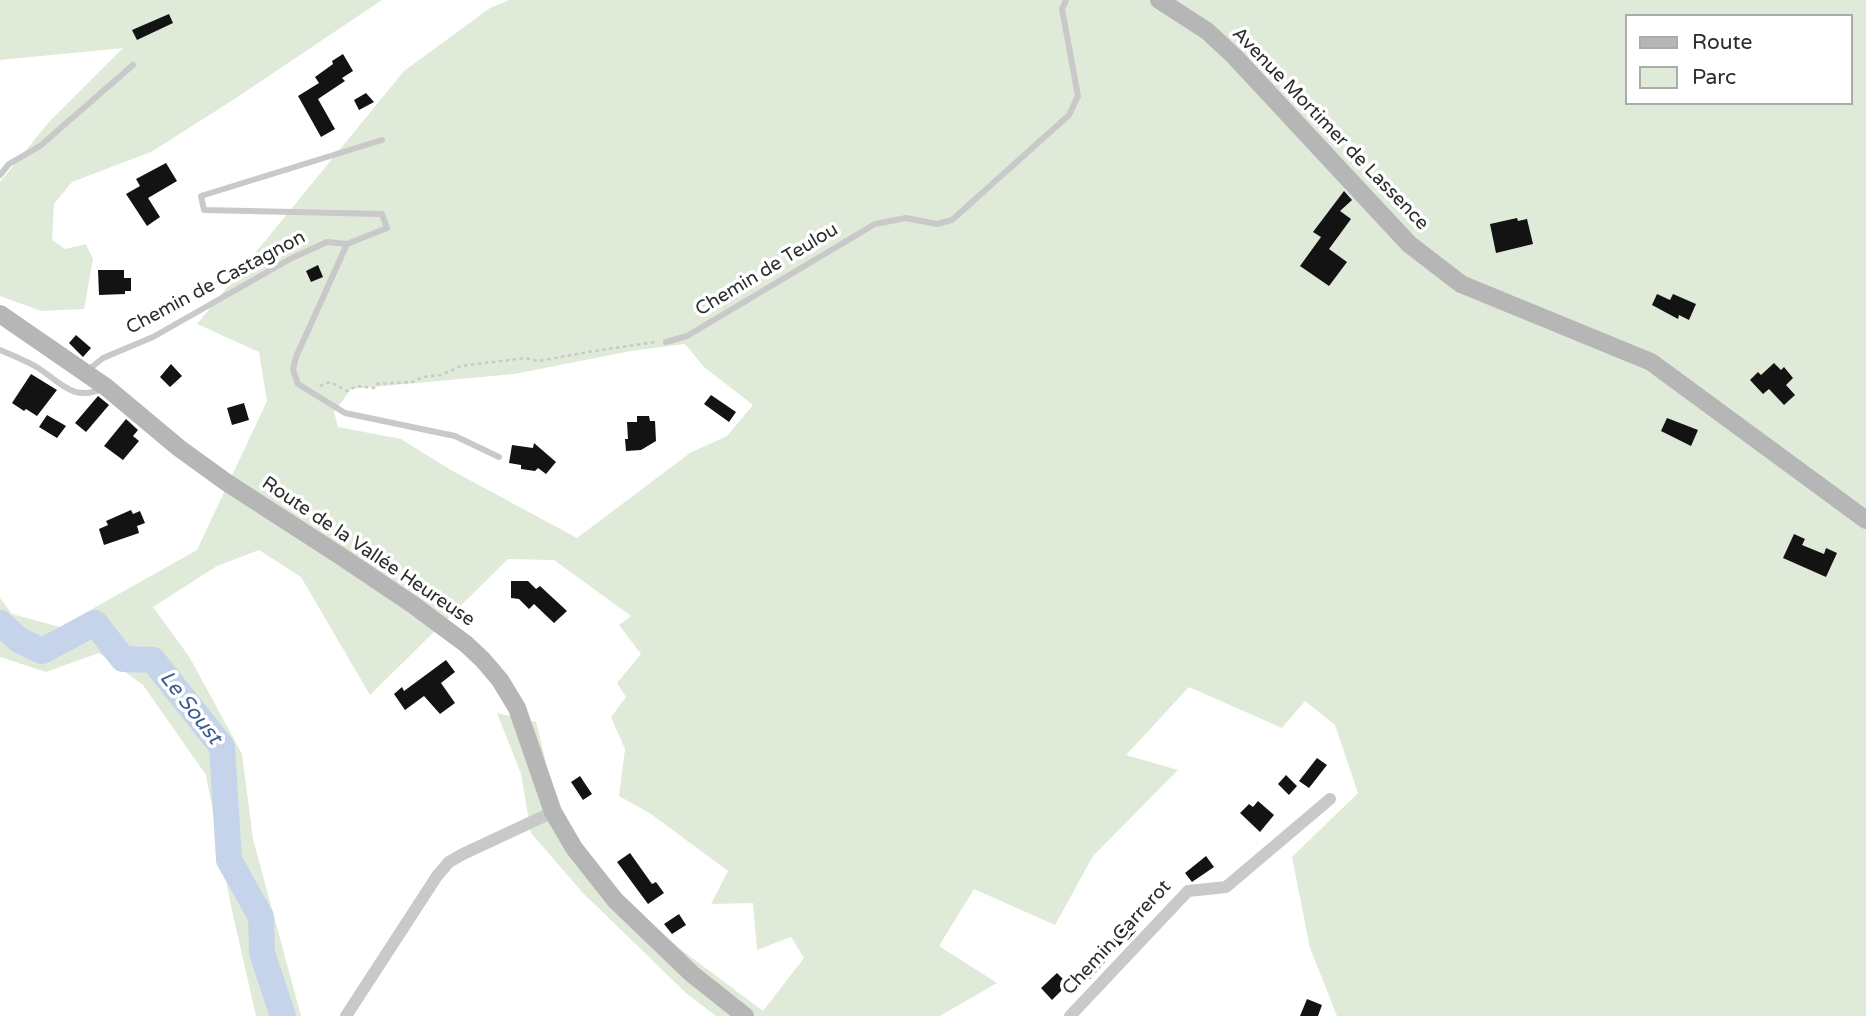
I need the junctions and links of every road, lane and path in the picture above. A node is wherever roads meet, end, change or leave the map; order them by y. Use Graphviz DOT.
graph roads {
  1 [pos="1066,0"];
  2 [pos="1159,0"];
  3 [pos="133,65"];
  4 [pos="382,140"];
  5 [pos="0,175"];
  6 [pos="347,244"];
  7 [pos="0,314"];
  8 [pos="666,342"];
  9 [pos="0,350"];
  10 [pos="86,372"];
  11 [pos="330,382"];
  12 [pos="106,387"];
  13 [pos="499,457"];
  14 [pos="1866,520"];
  15 [pos="1330,799"];
  16 [pos="553,812"];
  17 [pos="346,1016"];
  18 [pos="745,1016"];
  19 [pos="1070,1016"];
  1 -- 8 [label="lane, Chemin de Teulou"];
  2 -- 14 [label="street, Avenue Mortimer de Lassence"];
  3 -- 5 [label="lane"];
  4 -- 6 [label="lane, Chemin de Castagnon"];
  6 -- 10 [label="lane, Chemin de Castagnon"];
  6 -- 13 [label="lane"];
  7 -- 10 [label="street, Route de la Vallée Heureuse"];
  8 -- 11 [label="path"];
  9 -- 12 [label="lane"];
  10 -- 12 [label="street, Route de la Vallée Heureuse"];
  12 -- 16 [label="street, Route de la Vallée Heureuse"];
  15 -- 19 [label="street, Chemin Carrerot"];
  16 -- 17 [label="street"];
  16 -- 18 [label="street, Route de la Vallée Heureuse"];
}
